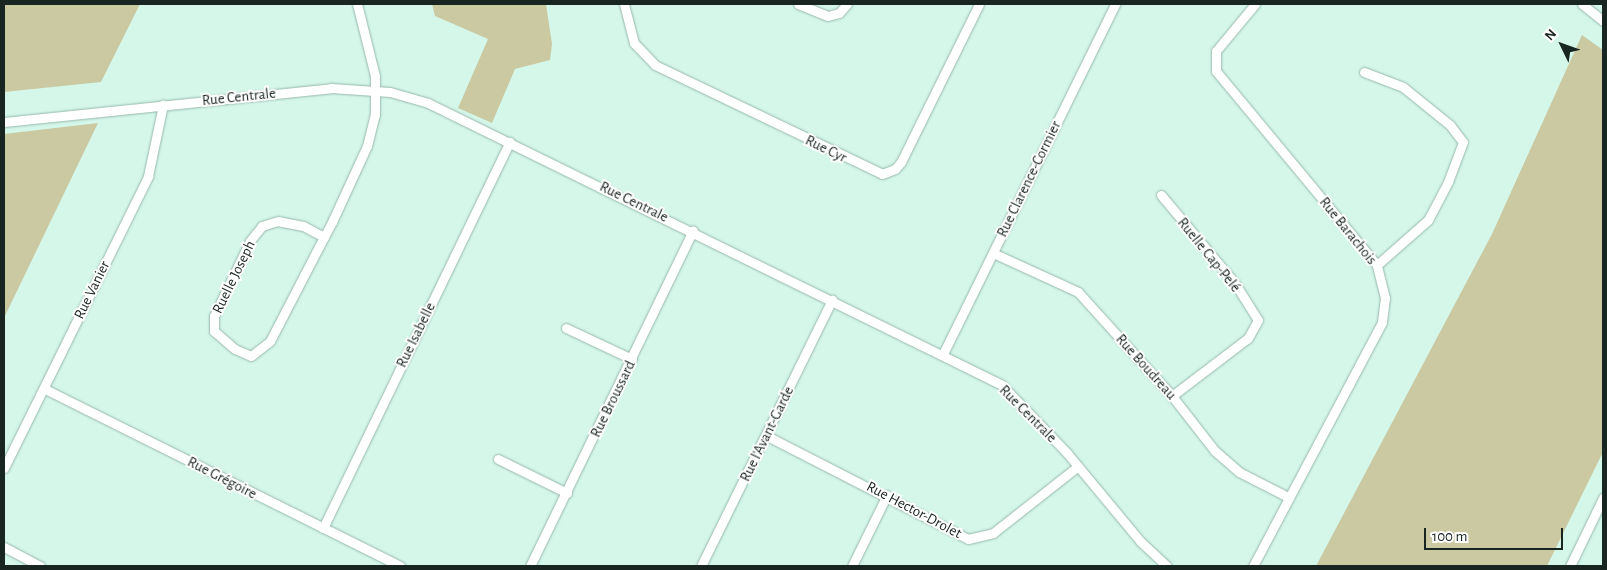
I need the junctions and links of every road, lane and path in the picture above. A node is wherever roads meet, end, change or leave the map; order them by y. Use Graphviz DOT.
graph roads {
  1 [pos="357,4"];
  2 [pos="624,4"];
  3 [pos="798,4"];
  4 [pos="847,4"];
  5 [pos="978,4"];
  6 [pos="1115,4"];
  7 [pos="1255,4"];
  8 [pos="1582,4"];
  9 [pos="1603,21"];
  10 [pos="1364,72"];
  11 [pos="376,90"];
  12 [pos="162,105"];
  13 [pos="4,122"];
  14 [pos="510,142"];
  15 [pos="1161,195"];
  16 [pos="693,231"];
  17 [pos="324,237"];
  18 [pos="992,253"];
  19 [pos="1377,265"];
  20 [pos="832,300"];
  21 [pos="566,328"];
  22 [pos="943,354"];
  23 [pos="632,359"];
  24 [pos="45,390"];
  25 [pos="1172,396"];
  26 [pos="767,436"];
  27 [pos="498,459"];
  28 [pos="1078,466"];
  29 [pos="4,468"];
  30 [pos="567,493"];
  31 [pos="887,495"];
  32 [pos="1288,497"];
  33 [pos="1603,498"];
  34 [pos="323,528"];
  35 [pos="4,547"];
  36 [pos="40,566"];
  37 [pos="400,566"];
  38 [pos="530,566"];
  39 [pos="701,566"];
  40 [pos="852,566"];
  41 [pos="1167,566"];
  42 [pos="1253,566"];
  43 [pos="1570,566"];
  1 -- 11 [label="street, Ruelle Joseph"];
  2 -- 5 [label="street, Rue Cyr"];
  3 -- 4 [label="street"];
  6 -- 18 [label="street, Rue Clarence-Cormier"];
  7 -- 19 [label="street, Rue Barachois"];
  8 -- 9 [label="street"];
  10 -- 19 [label="street"];
  11 -- 12 [label="street, Rue Centrale"];
  11 -- 14 [label="street, Rue Centrale"];
  11 -- 17 [label="street, Ruelle Joseph"];
  12 -- 13 [label="street, Rue Centrale"];
  12 -- 24 [label="street, Rue Vanier"];
  14 -- 16 [label="street, Rue Centrale"];
  14 -- 34 [label="street, Rue Isabelle"];
  15 -- 25 [label="street, Ruelle Cap-Pelé"];
  16 -- 20 [label="street, Rue Centrale"];
  16 -- 23 [label="street, Rue Broussard"];
  17 -- 17 [label="street, Ruelle Joseph"];
  18 -- 22 [label="street, Rue Clarence-Cormier"];
  18 -- 25 [label="street, Rue Boudreau"];
  19 -- 32 [label="street, Rue Barachois"];
  20 -- 22 [label="street, Rue Centrale"];
  20 -- 26 [label="street, Rue l'Avant-Garde"];
  21 -- 23 [label="street"];
  22 -- 28 [label="street, Rue Centrale"];
  23 -- 30 [label="street, Rue Broussard"];
  24 -- 29 [label="street, Rue Vanier"];
  24 -- 34 [label="street, Rue Grégoire"];
  25 -- 32 [label="street, Rue Boudreau"];
  26 -- 31 [label="street, Rue Hector-Drolet"];
  26 -- 39 [label="street, Rue l'Avant-Garde"];
  27 -- 30 [label="street"];
  28 -- 31 [label="street, Rue Hector-Drolet"];
  28 -- 41 [label="street, Rue Centrale"];
  30 -- 38 [label="street, Rue Broussard"];
  31 -- 40 [label="street"];
  32 -- 42 [label="street, Rue Barachois"];
  33 -- 43 [label="street"];
  34 -- 37 [label="street, Rue Grégoire"];
  35 -- 36 [label="street"];
}
